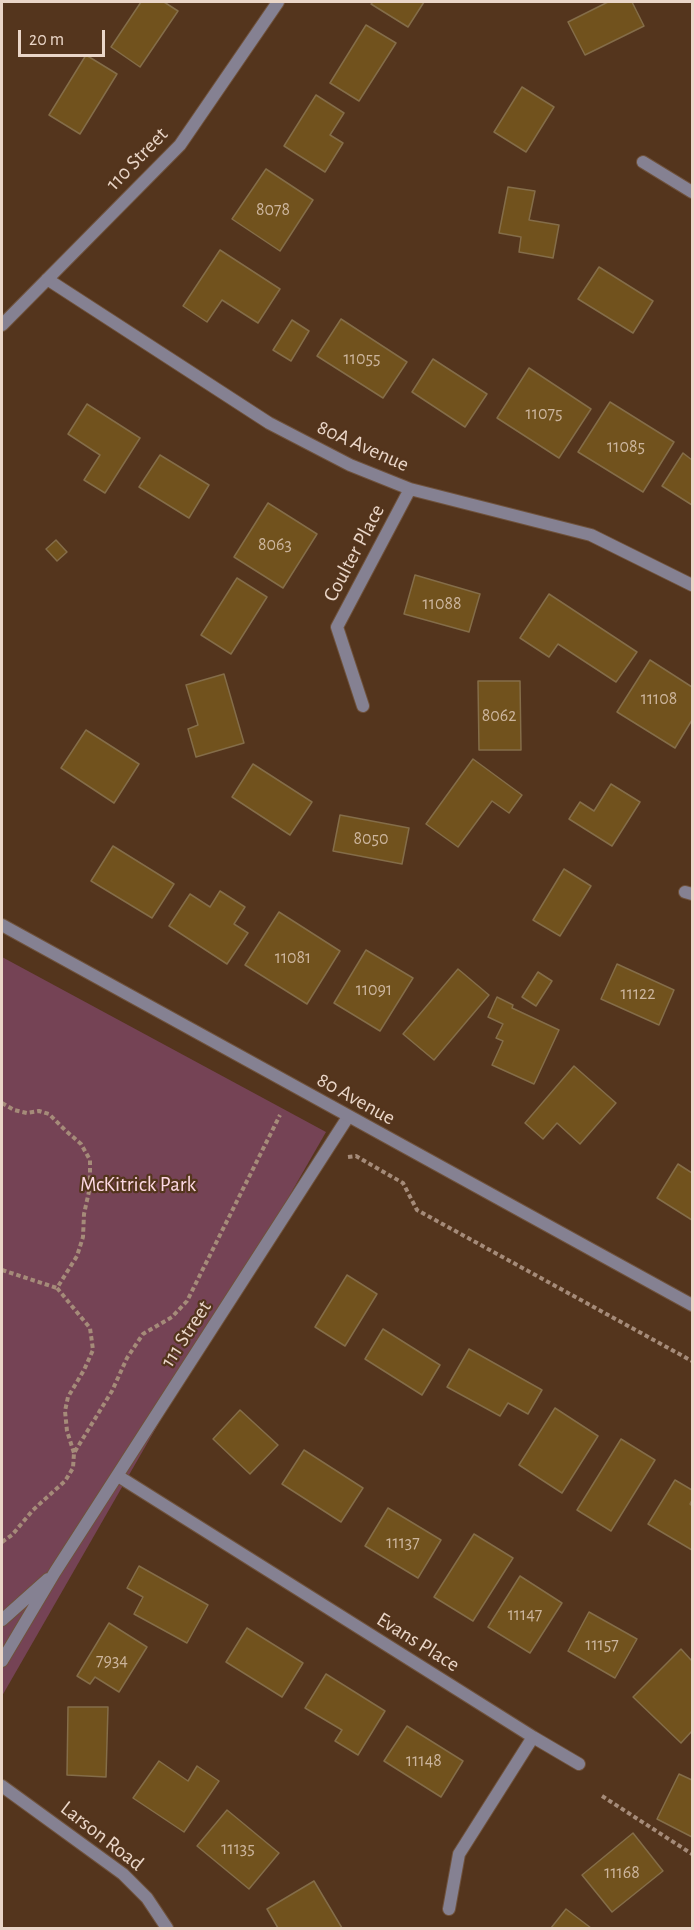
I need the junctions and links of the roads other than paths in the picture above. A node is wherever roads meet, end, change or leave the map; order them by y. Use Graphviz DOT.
graph roads {
  1 [pos="278,2"];
  2 [pos="644,162"];
  3 [pos="693,192"];
  4 [pos="47,279"];
  5 [pos="2,325"];
  6 [pos="410,489"];
  7 [pos="693,585"];
  8 [pos="363,705"];
  9 [pos="2,925"];
  10 [pos="348,1117"];
  11 [pos="693,1305"];
  12 [pos="118,1476"];
  13 [pos="56,1572"];
  14 [pos="2,1620"];
  15 [pos="2,1661"];
  16 [pos="533,1737"];
  17 [pos="579,1764"];
  18 [pos="2,1786"];
  19 [pos="449,1909"];
  20 [pos="167,1929"];
  1 -- 4 [label="street, 110 Street"];
  2 -- 3 [label="street"];
  4 -- 5 [label="street, 110 Street"];
  4 -- 6 [label="street, 80A Avenue"];
  6 -- 7 [label="street, 80A Avenue"];
  6 -- 8 [label="street, Coulter Place"];
  9 -- 10 [label="street, 80 Avenue"];
  10 -- 11 [label="street, 80 Avenue"];
  10 -- 12 [label="street, 111 Street"];
  12 -- 13 [label="street, 111 Street"];
  12 -- 16 [label="street, Evans Place"];
  13 -- 14 [label="street, 111 Street"];
  13 -- 15 [label="street, 111 Street"];
  16 -- 17 [label="street, Evans Place"];
  16 -- 19 [label="street"];
  18 -- 20 [label="street, Larson Road"];
}
